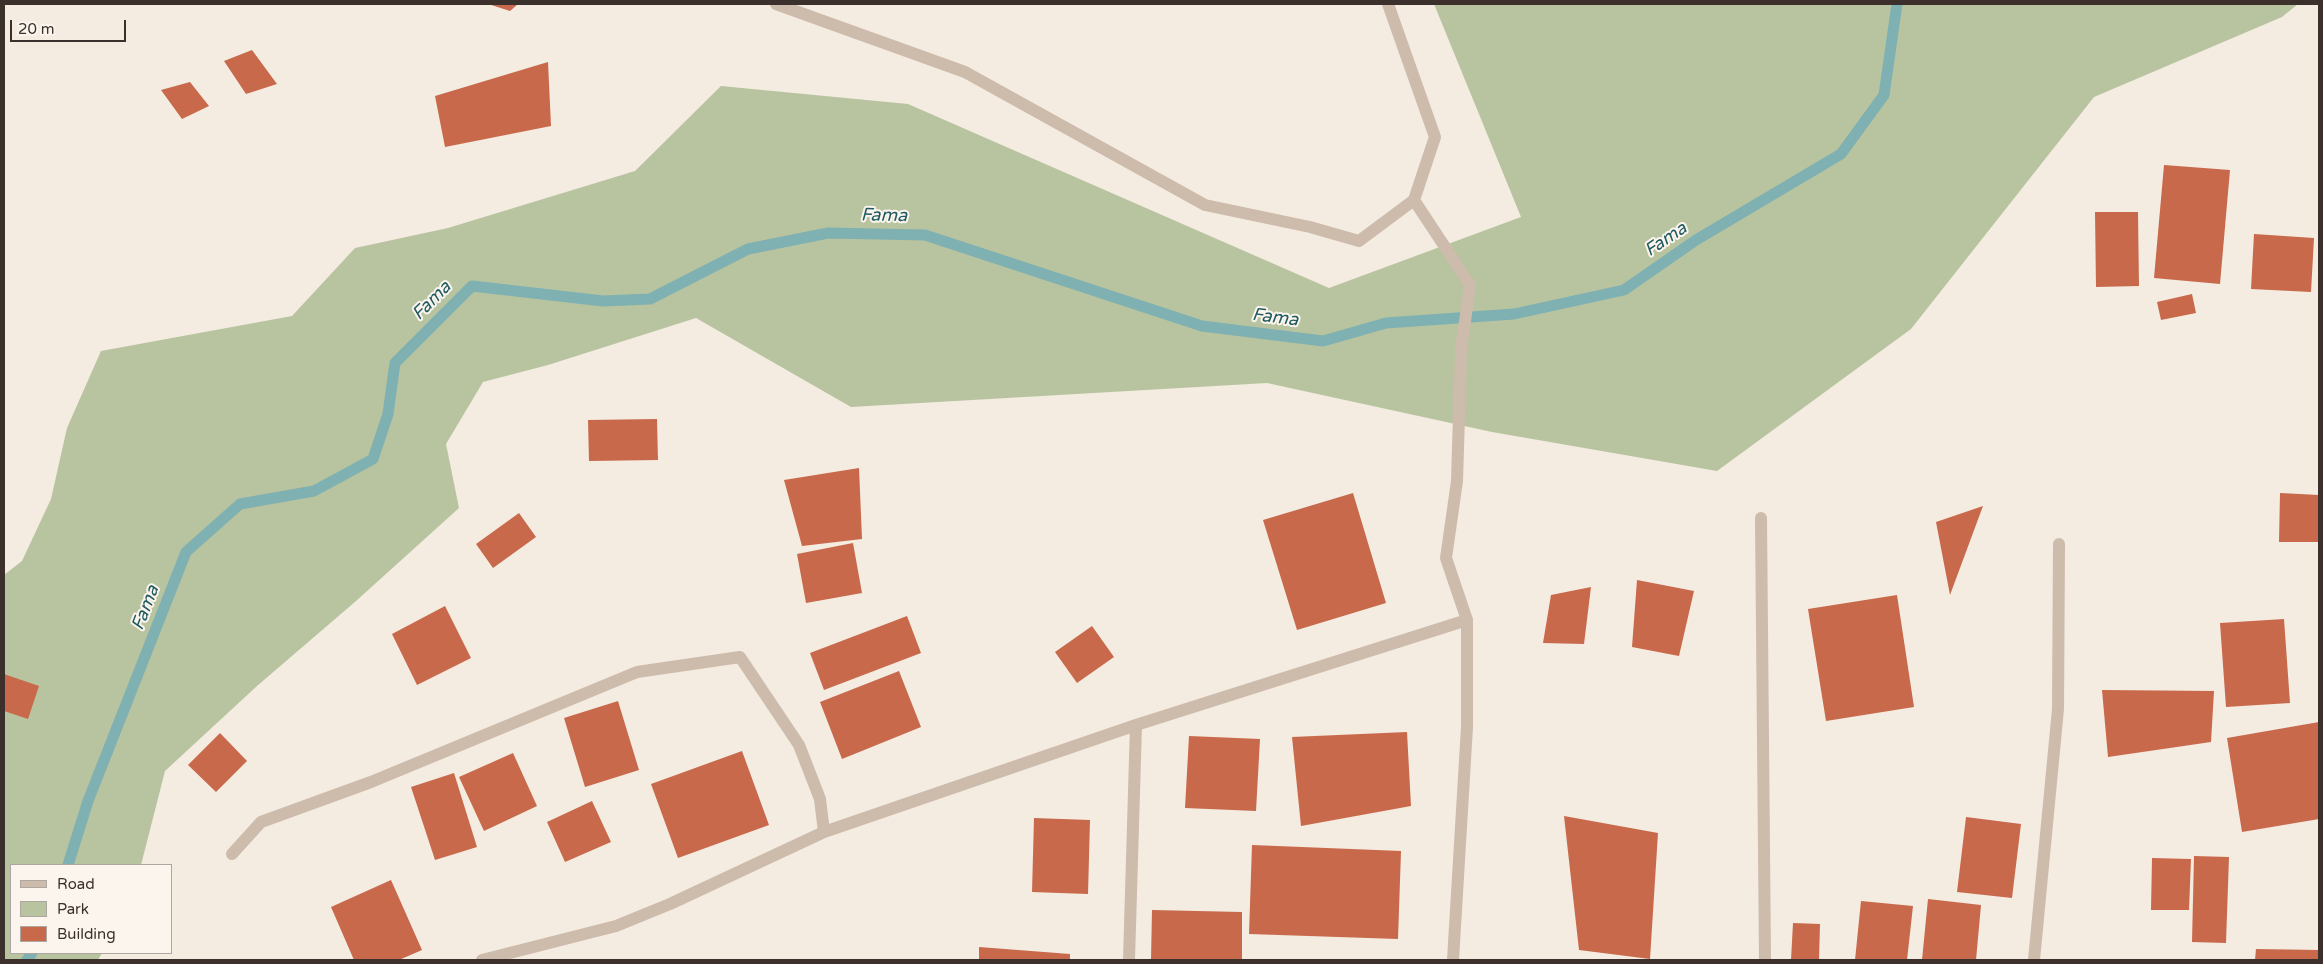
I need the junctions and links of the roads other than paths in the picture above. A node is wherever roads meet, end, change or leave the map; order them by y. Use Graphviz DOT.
graph roads {
  1 [pos="776,4"];
  2 [pos="1388,4"];
  3 [pos="1414,200"];
  4 [pos="1761,518"];
  5 [pos="2059,544"];
  6 [pos="1467,620"];
  7 [pos="1136,725"];
  8 [pos="824,832"];
  9 [pos="232,854"];
  10 [pos="482,960"];
  11 [pos="1128,960"];
  12 [pos="1453,960"];
  13 [pos="1765,960"];
  14 [pos="2034,960"];
  1 -- 3 [label="street"];
  2 -- 3 [label="street"];
  3 -- 6 [label="street"];
  4 -- 13 [label="street"];
  5 -- 14 [label="street"];
  6 -- 7 [label="street"];
  6 -- 12 [label="street"];
  7 -- 8 [label="street"];
  7 -- 11 [label="street"];
  8 -- 9 [label="street"];
  8 -- 10 [label="street"];
}
